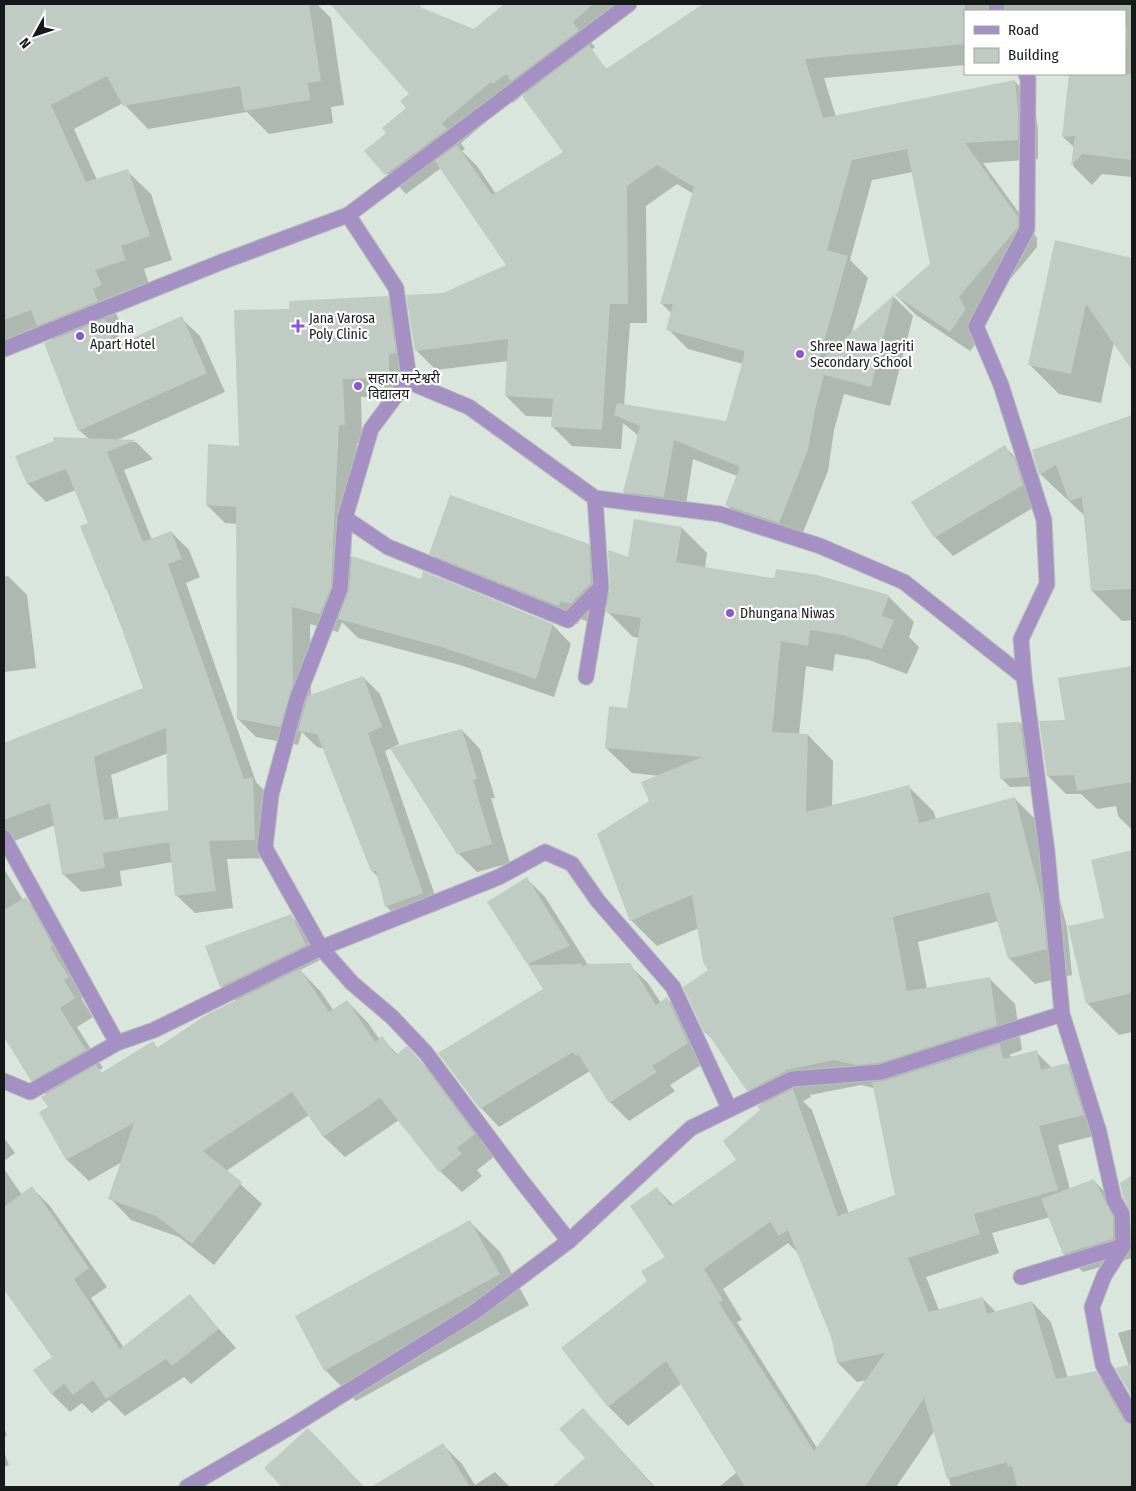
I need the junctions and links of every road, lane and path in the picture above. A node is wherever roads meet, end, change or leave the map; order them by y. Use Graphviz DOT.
graph roads {
  1 [pos="629,4"];
  2 [pos="1026,75"];
  3 [pos="348,215"];
  4 [pos="4,349"];
  5 [pos="409,378"];
  6 [pos="595,498"];
  7 [pos="345,518"];
  8 [pos="602,587"];
  9 [pos="586,677"];
  10 [pos="1024,677"];
  11 [pos="4,838"];
  12 [pos="321,948"];
  13 [pos="1062,1014"];
  14 [pos="116,1043"];
  15 [pos="4,1081"];
  16 [pos="729,1108"];
  17 [pos="569,1241"];
  18 [pos="1123,1246"];
  19 [pos="1021,1277"];
  20 [pos="1130,1410"];
  21 [pos="187,1487"];
  1 -- 3 [label="street"];
  2 -- 10 [label="street"];
  3 -- 4 [label="street"];
  3 -- 5 [label="street"];
  5 -- 6 [label="street"];
  5 -- 7 [label="street"];
  6 -- 8 [label="street"];
  6 -- 10 [label="street"];
  7 -- 8 [label="street"];
  7 -- 12 [label="street"];
  8 -- 9 [label="street"];
  10 -- 13 [label="street"];
  11 -- 14 [label="street"];
  12 -- 14 [label="street"];
  12 -- 16 [label="street"];
  12 -- 17 [label="street"];
  13 -- 16 [label="street"];
  13 -- 18 [label="street"];
  14 -- 15 [label="street"];
  16 -- 17 [label="street"];
  17 -- 21 [label="street"];
  18 -- 19 [label="street"];
  18 -- 20 [label="street"];
}
